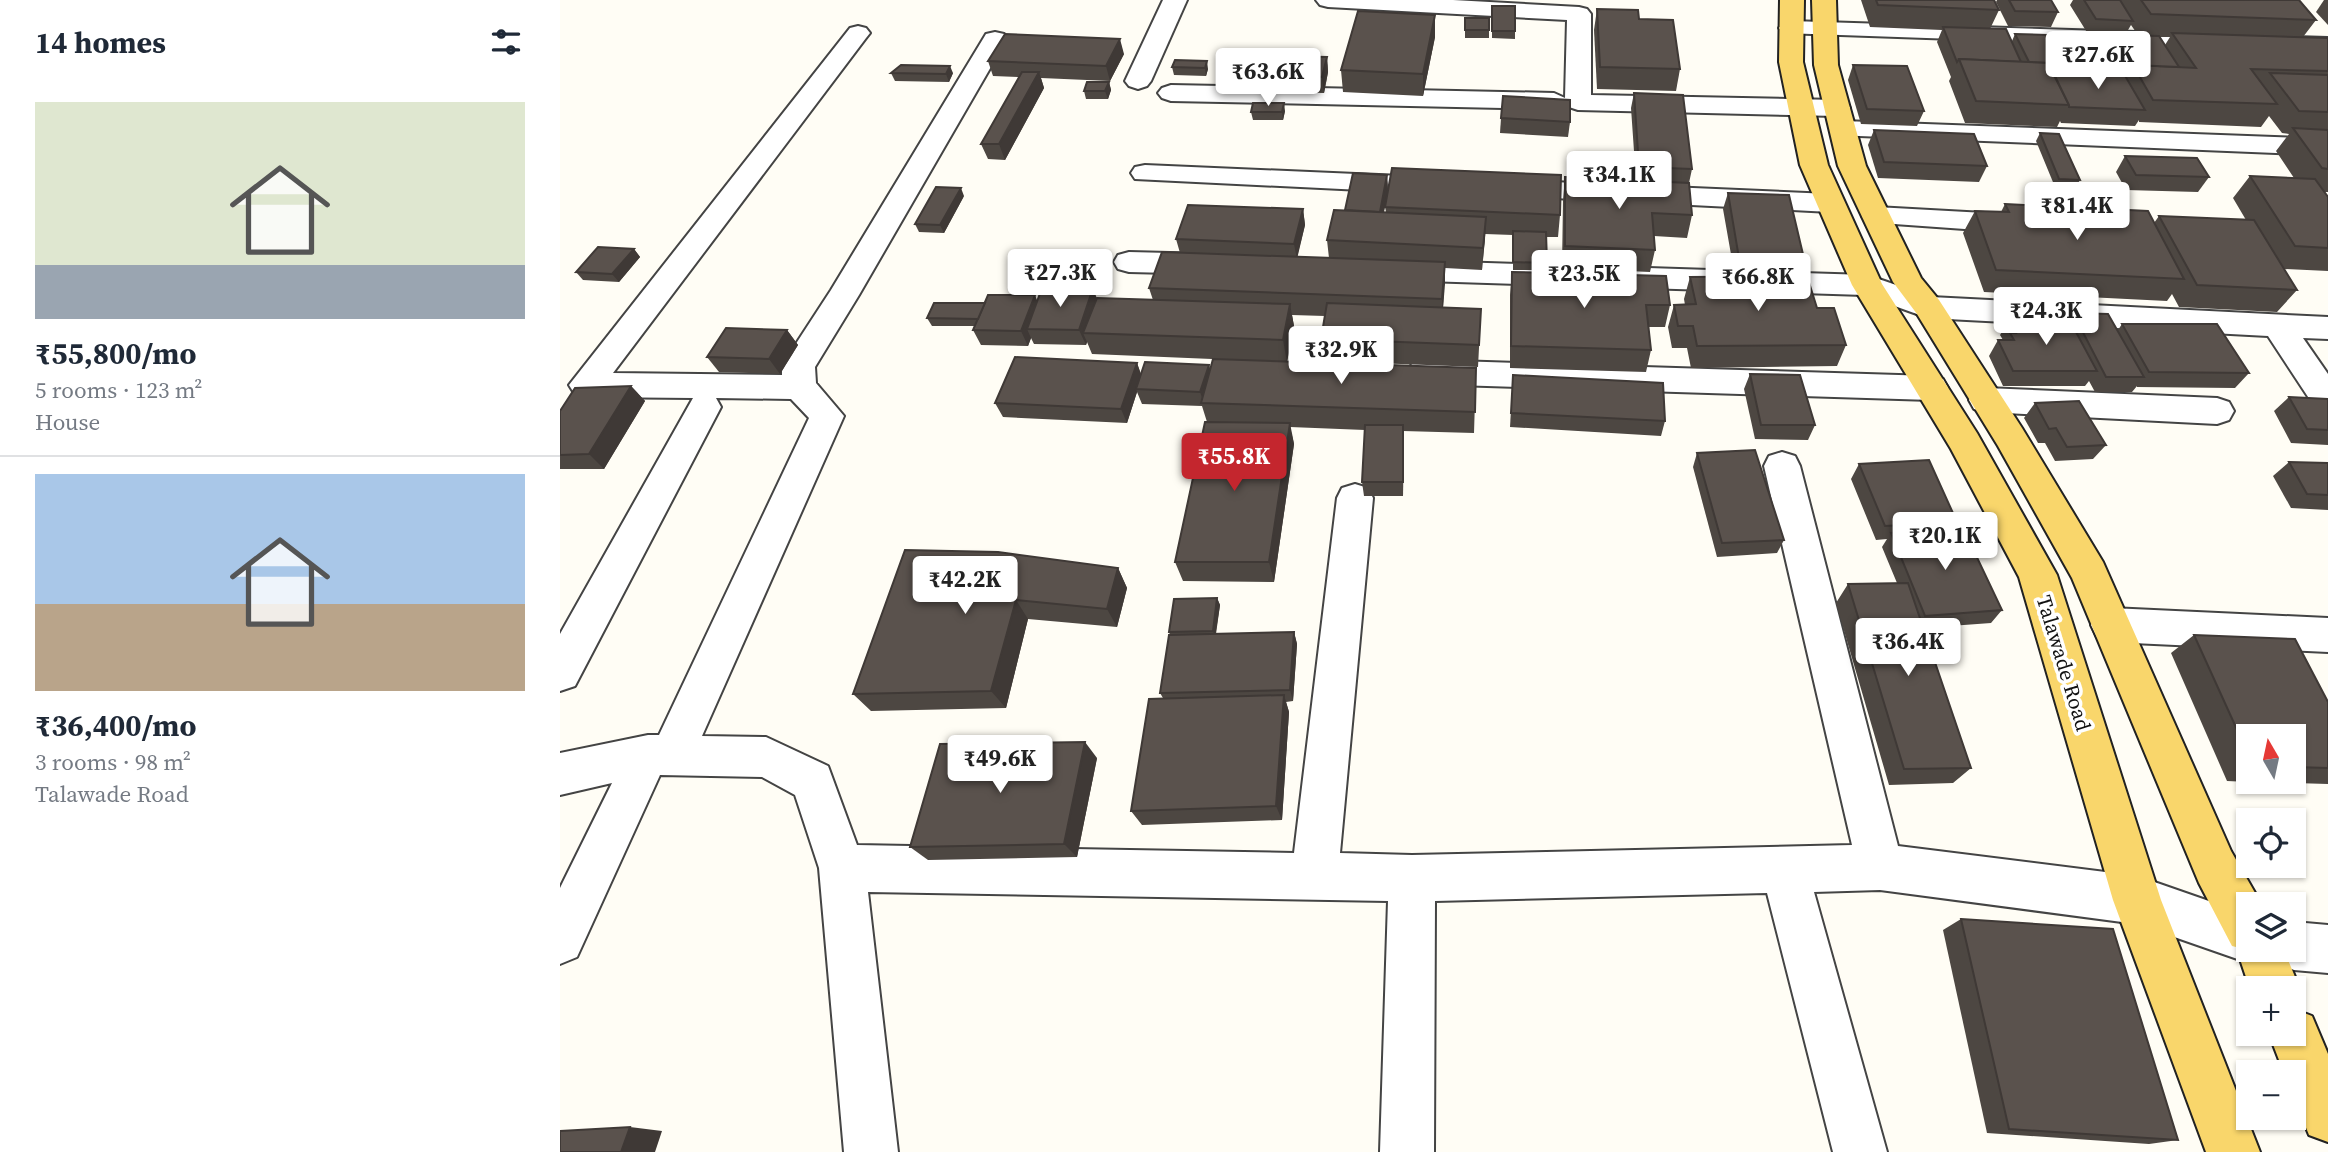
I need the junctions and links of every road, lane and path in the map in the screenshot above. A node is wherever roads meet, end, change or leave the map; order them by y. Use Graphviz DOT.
graph roads {
  1 [pos="1175,0"];
  2 [pos="1328,0"];
  3 [pos="1808,14"];
  4 [pos="858,33"];
  5 [pos="995,38"];
  6 [pos="2328,45"];
  7 [pos="1138,81"];
  8 [pos="1171,93"];
  9 [pos="1578,102"];
  10 [pos="1827,115"];
  11 [pos="2328,147"];
  12 [pos="1145,173"];
  13 [pos="1425,185"];
  14 [pos="1481,187"];
  15 [pos="1830,203"];
  16 [pos="1876,216"];
  17 [pos="2052,225"];
  18 [pos="1129,262"];
  19 [pos="1241,265"];
  20 [pos="1366,269"];
  21 [pos="1867,285"];
  22 [pos="1928,307"];
  23 [pos="2278,326"];
  24 [pos="2328,328"];
  25 [pos="1393,372"];
  26 [pos="800,387"];
  27 [pos="1931,388"];
  28 [pos="1986,400"];
  29 [pos="2328,400"];
  30 [pos="704,407"];
  31 [pos="2217,411"];
  32 [pos="1782,466"];
  33 [pos="1355,498"];
  34 [pos="2111,625"];
  35 [pos="2328,635"];
  36 [pos="560,673"];
  37 [pos="659,755"];
  38 [pos="560,774"];
  39 [pos="1880,867"];
  40 [pos="842,868"];
  41 [pos="1784,869"];
  42 [pos="1314,877"];
  43 [pos="1412,877"];
  44 [pos="2137,900"];
  45 [pos="2236,905"];
  46 [pos="2236,934"];
  47 [pos="560,940"];
  48 [pos="2306,947"];
  49 [pos="2328,949"];
  50 [pos="2299,1046"];
  51 [pos="2328,1116"];
  52 [pos="871,1152"];
  53 [pos="1407,1152"];
  54 [pos="1860,1152"];
  55 [pos="2233,1152"];
  1 -- 7 [label="street"];
  2 -- 9 [label="street"];
  3 -- 6 [label="street"];
  3 -- 10 [label="main road, Talawade Road"];
  4 -- 26 [label="street"];
  5 -- 26 [label="street"];
  8 -- 9 [label="street"];
  9 -- 10 [label="street"];
  10 -- 11 [label="street"];
  10 -- 15 [label="main road, Talawade Road"];
  10 -- 16 [label="main road, Talawade Road"];
  12 -- 13 [label="street"];
  14 -- 15 [label="street"];
  15 -- 21 [label="main road, Talawade Road"];
  16 -- 17 [label="street"];
  16 -- 22 [label="main road, Talawade Road"];
  18 -- 19 [label="street"];
  20 -- 21 [label="street"];
  21 -- 22 [label="street"];
  21 -- 27 [label="main road, Talawade Road"];
  22 -- 23 [label="street"];
  22 -- 28 [label="main road, Talawade Road"];
  23 -- 24 [label="street"];
  23 -- 29 [label="street"];
  25 -- 27 [label="street"];
  26 -- 37 [label="street"];
  27 -- 44 [label="main road, Talawade Road"];
  28 -- 31 [label="street"];
  28 -- 34 [label="main road, Talawade Road"];
  30 -- 36 [label="street"];
  32 -- 39 [label="street"];
  33 -- 42 [label="street"];
  34 -- 35 [label="street"];
  34 -- 45 [label="main road, Talawade Road"];
  37 -- 38 [label="street"];
  37 -- 40 [label="street"];
  37 -- 47 [label="street"];
  39 -- 41 [label="street"];
  39 -- 44 [label="street"];
  40 -- 42 [label="street"];
  40 -- 52 [label="street"];
  41 -- 43 [label="street"];
  41 -- 54 [label="street"];
  42 -- 43 [label="street"];
  43 -- 53 [label="street"];
  44 -- 46 [label="street"];
  44 -- 55 [label="main road, Talawade Road"];
  48 -- 49 [label="street"];
  50 -- 51 [label="main road"];
}
